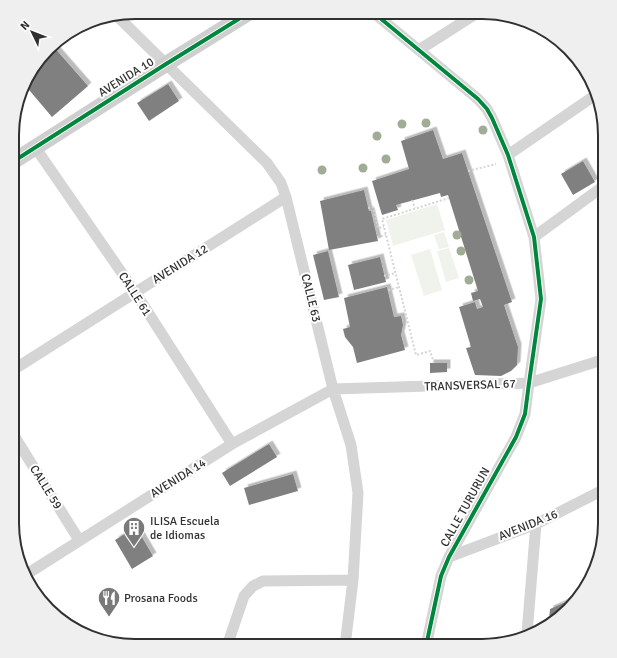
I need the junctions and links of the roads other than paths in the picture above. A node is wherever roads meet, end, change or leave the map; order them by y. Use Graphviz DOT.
graph roads {
  1 [pos="239,19"];
  2 [pos="381,19"];
  3 [pos="468,19"];
  4 [pos="121,20"];
  5 [pos="419,50"];
  6 [pos="166,64"];
  7 [pos="592,98"];
  8 [pos="35,147"];
  9 [pos="508,155"];
  10 [pos="19,158"];
  11 [pos="598,190"];
  12 [pos="286,197"];
  13 [pos="534,237"];
  14 [pos="135,292"];
  15 [pos="598,361"];
  16 [pos="19,366"];
  17 [pos="529,383"];
  18 [pos="333,389"];
  19 [pos="19,444"];
  20 [pos="232,444"];
  21 [pos="598,493"];
  22 [pos="536,524"];
  23 [pos="79,540"];
  24 [pos="448,557"];
  25 [pos="30,572"];
  26 [pos="353,580"];
  27 [pos="527,629"];
  28 [pos="229,639"];
  29 [pos="346,639"];
  30 [pos="428,639"];
  1 -- 6 [label="street, AVENIDA 10"];
  2 -- 5 [label="street, CALLE TURURUN"];
  3 -- 5 [label="street"];
  4 -- 6 [label="street, CALLE 63"];
  5 -- 9 [label="street, CALLE TURURUN"];
  6 -- 8 [label="street, AVENIDA 10"];
  6 -- 12 [label="street, CALLE 63"];
  7 -- 9 [label="street"];
  8 -- 10 [label="street, AVENIDA 10"];
  8 -- 14 [label="street, CALLE 61"];
  9 -- 13 [label="street, CALLE TURURUN"];
  11 -- 13 [label="street"];
  12 -- 14 [label="street, AVENIDA 12"];
  12 -- 18 [label="street, CALLE 63"];
  13 -- 17 [label="street, CALLE TURURUN"];
  14 -- 16 [label="street, AVENIDA 12"];
  14 -- 20 [label="street, CALLE 61"];
  15 -- 17 [label="street, TRANSVERSAL 67"];
  17 -- 18 [label="street, TRANSVERSAL 67"];
  17 -- 24 [label="street, CALLE TURURUN"];
  18 -- 20 [label="street, AVENIDA 14"];
  18 -- 26 [label="street, CALLE 63"];
  19 -- 23 [label="street, CALLE 59"];
  20 -- 23 [label="street, AVENIDA 14"];
  21 -- 22 [label="street, AVENIDA 16"];
  22 -- 24 [label="street, AVENIDA 16"];
  22 -- 27 [label="street"];
  23 -- 25 [label="street, AVENIDA 14"];
  24 -- 30 [label="street, CALLE TURURUN"];
  26 -- 28 [label="street"];
  26 -- 29 [label="street, CALLE 63"];
}
